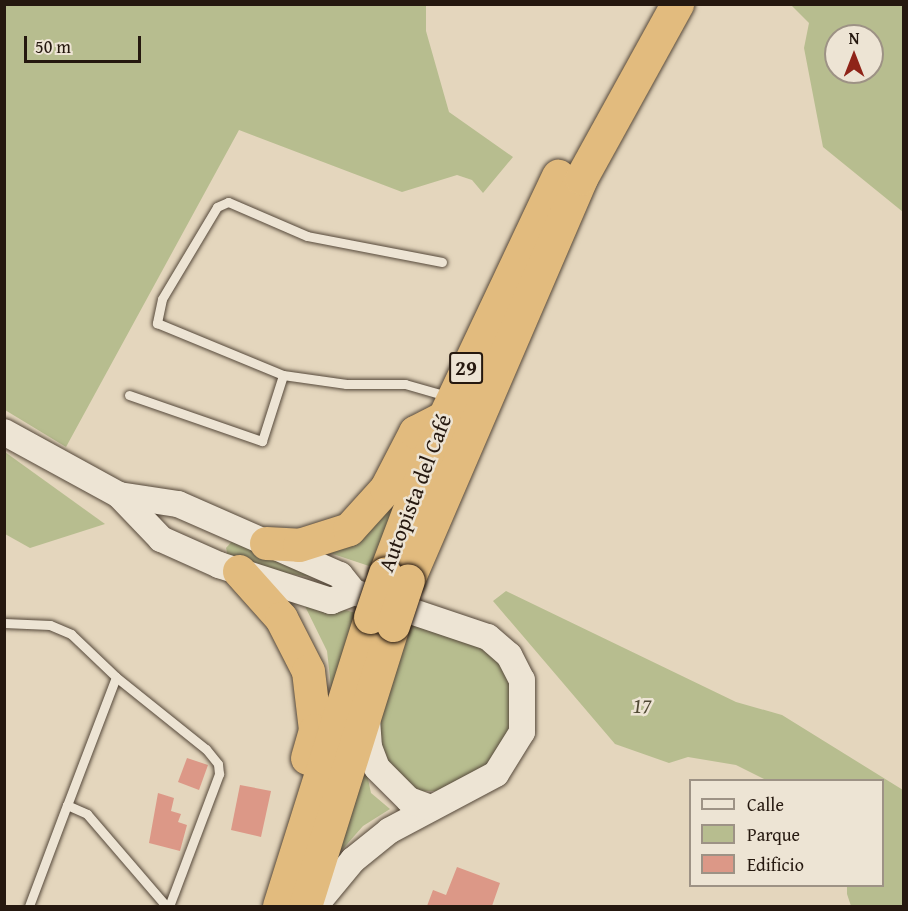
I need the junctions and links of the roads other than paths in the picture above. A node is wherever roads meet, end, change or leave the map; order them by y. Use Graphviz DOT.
graph roads {
  1 [pos="652,4"];
  2 [pos="677,4"];
  3 [pos="442,262"];
  4 [pos="283,375"];
  5 [pos="129,395"];
  6 [pos="448,407"];
  7 [pos="4,432"];
  8 [pos="119,495"];
  9 [pos="252,537"];
  10 [pos="229,568"];
  11 [pos="396,576"];
  12 [pos="372,611"];
  13 [pos="4,623"];
  14 [pos="116,677"];
  15 [pos="369,701"];
  16 [pos="312,802"];
  17 [pos="67,805"];
  18 [pos="431,808"];
  19 [pos="283,904"];
  20 [pos="29,906"];
  21 [pos="167,906"];
  22 [pos="315,906"];
  1 -- 6 [label="highway, Autopista del Café / 29"];
  2 -- 11 [label="highway, Autopista del Café / 29"];
  3 -- 4 [label="lane"];
  4 -- 5 [label="lane"];
  4 -- 6 [label="lane"];
  6 -- 9 [label="highway"];
  6 -- 11 [label="highway, Autopista del Café / 29"];
  7 -- 8 [label="street"];
  8 -- 9 [label="street"];
  8 -- 10 [label="street"];
  9 -- 10 [label="street"];
  9 -- 12 [label="street"];
  10 -- 12 [label="street"];
  10 -- 16 [label="highway"];
  11 -- 12 [label="highway, Autopista del Café / 29, bridge"];
  12 -- 15 [label="highway, Autopista del Café / 29"];
  12 -- 16 [label="highway, Autopista del Café / 29"];
  12 -- 18 [label="street"];
  13 -- 14 [label="lane"];
  14 -- 17 [label="lane"];
  14 -- 21 [label="lane"];
  15 -- 18 [label="street"];
  15 -- 19 [label="highway, Autopista del Café / 29"];
  16 -- 19 [label="highway, Autopista del Café / 29"];
  17 -- 20 [label="lane"];
  17 -- 21 [label="lane"];
  18 -- 22 [label="street"];
}
